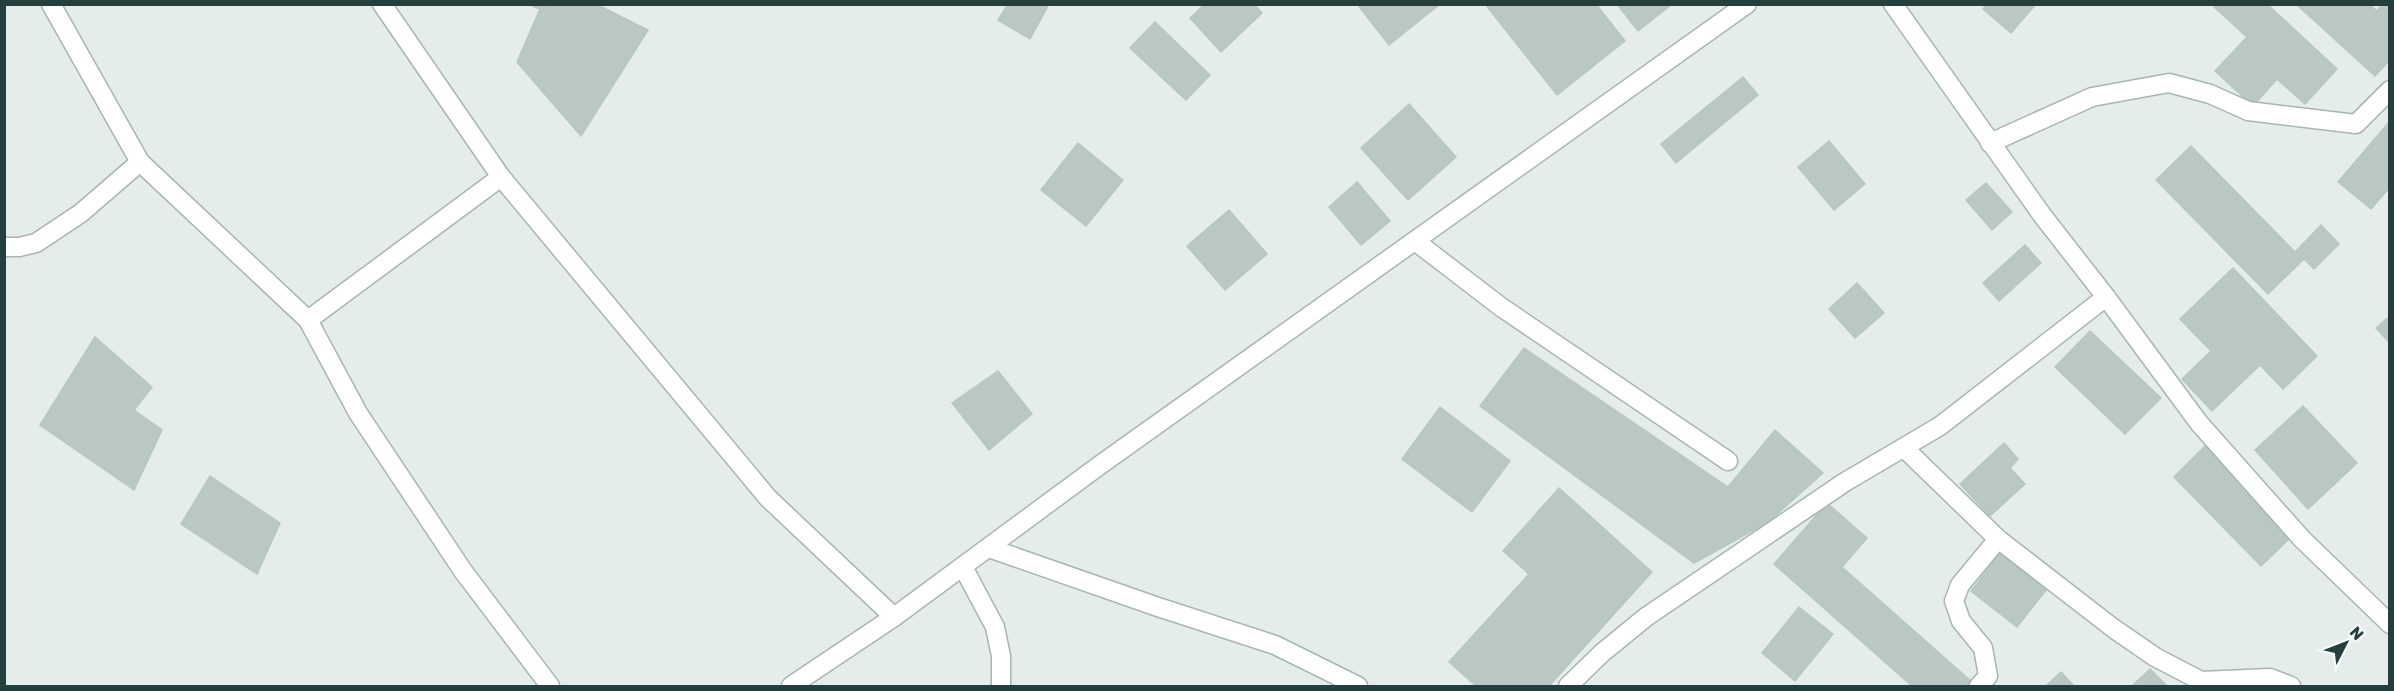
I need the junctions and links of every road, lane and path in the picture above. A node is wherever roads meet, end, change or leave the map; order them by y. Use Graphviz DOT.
graph roads {
  1 [pos="51,4"];
  2 [pos="382,4"];
  3 [pos="1747,4"];
  4 [pos="1893,4"];
  5 [pos="2390,90"];
  6 [pos="1990,143"];
  7 [pos="140,162"];
  8 [pos="501,177"];
  9 [pos="1415,241"];
  10 [pos="4,247"];
  11 [pos="2106,297"];
  12 [pos="308,320"];
  13 [pos="1904,448"];
  14 [pos="1728,461"];
  15 [pos="1998,539"];
  16 [pos="989,548"];
  17 [pos="963,567"];
  18 [pos="894,617"];
  19 [pos="2390,624"];
  20 [pos="550,687"];
  21 [pos="792,687"];
  22 [pos="1000,687"];
  23 [pos="1358,687"];
  24 [pos="1568,687"];
  25 [pos="1979,687"];
  26 [pos="2291,687"];
  1 -- 7 [label="street"];
  2 -- 8 [label="street"];
  3 -- 9 [label="street"];
  4 -- 6 [label="street"];
  5 -- 6 [label="street"];
  6 -- 11 [label="street"];
  7 -- 10 [label="street"];
  7 -- 12 [label="street"];
  8 -- 12 [label="street"];
  8 -- 18 [label="street"];
  9 -- 14 [label="street"];
  9 -- 16 [label="street"];
  11 -- 13 [label="street"];
  11 -- 19 [label="street"];
  12 -- 20 [label="street"];
  13 -- 15 [label="street"];
  13 -- 24 [label="street"];
  15 -- 25 [label="street"];
  15 -- 26 [label="street"];
  16 -- 17 [label="street"];
  16 -- 23 [label="street"];
  17 -- 18 [label="street"];
  17 -- 22 [label="street"];
  18 -- 21 [label="street"];
}
